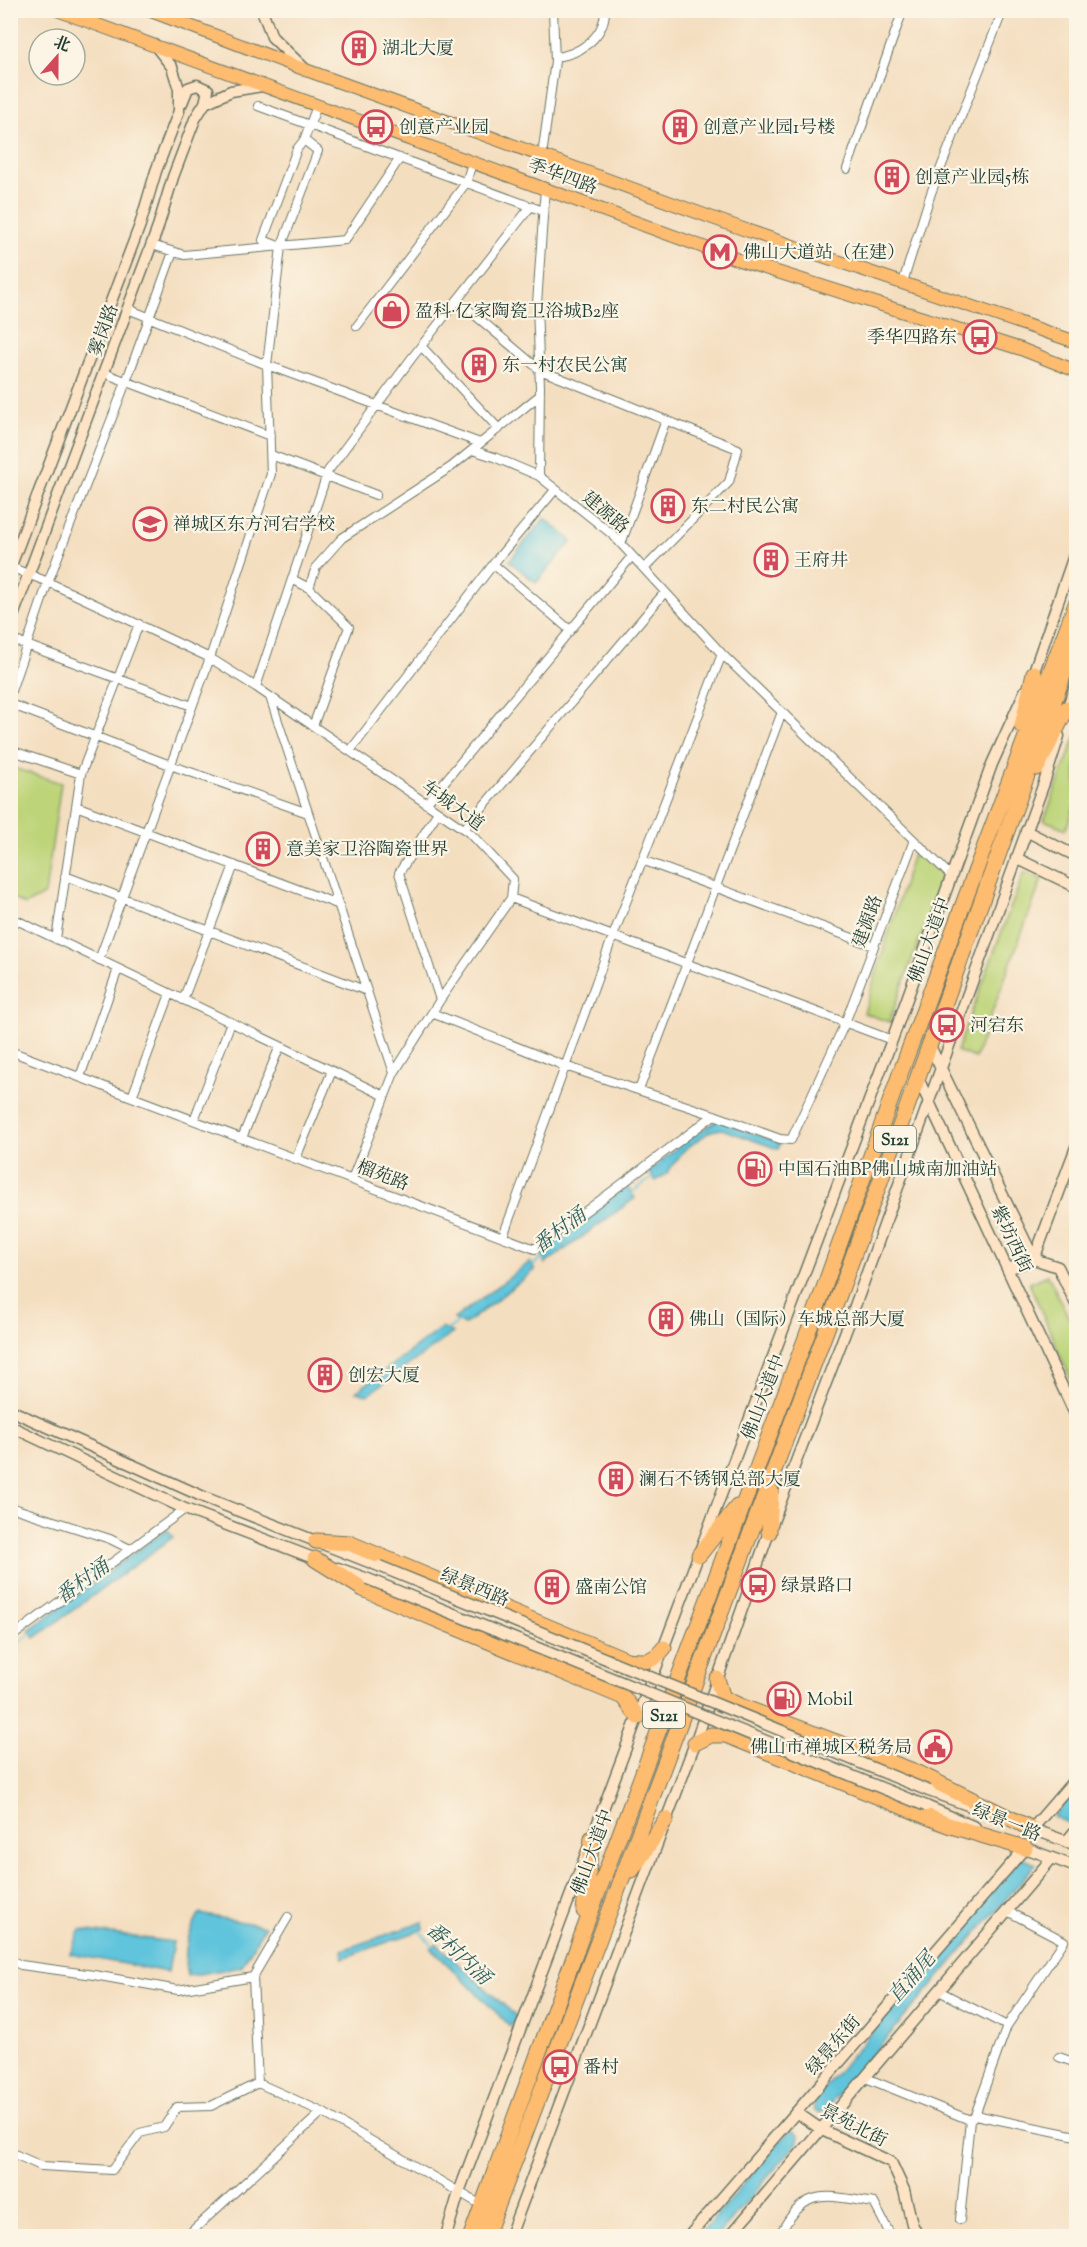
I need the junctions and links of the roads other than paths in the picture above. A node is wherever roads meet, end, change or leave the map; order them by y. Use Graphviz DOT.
graph roads {
  1 [pos="57,10"];
  2 [pos="148,10"];
  3 [pos="262,10"];
  4 [pos="553,10"];
  5 [pos="604,10"];
  6 [pos="903,10"];
  7 [pos="1003,10"];
  8 [pos="157,48"];
  9 [pos="555,57"];
  10 [pos="306,70"];
  11 [pos="262,86"];
  12 [pos="205,103"];
  13 [pos="316,105"];
  14 [pos="258,106"];
  15 [pos="179,111"];
  16 [pos="309,125"];
  17 [pos="304,140"];
  18 [pos="542,156"];
  19 [pos="400,158"];
  20 [pos="472,163"];
  21 [pos="847,170"];
  22 [pos="466,183"];
  23 [pos="545,188"];
  24 [pos="531,206"];
  25 [pos="543,211"];
  26 [pos="152,245"];
  27 [pos="281,247"];
  28 [pos="173,252"];
  29 [pos="903,282"];
  30 [pos="457,300"];
  31 [pos="128,309"];
  32 [pos="357,326"];
  33 [pos="1073,339"];
  34 [pos="421,346"];
  35 [pos="267,365"];
  36 [pos="1061,365"];
  37 [pos="540,370"];
  38 [pos="1077,371"];
  39 [pos="104,373"];
  40 [pos="1077,377"];
  41 [pos="126,382"];
  42 [pos="540,395"];
  43 [pos="376,406"];
  44 [pos="666,420"];
  45 [pos="498,429"];
  46 [pos="270,436"];
  47 [pos="480,443"];
  48 [pos="472,450"];
  49 [pos="271,455"];
  50 [pos="326,476"];
  51 [pos="539,476"];
  52 [pos="555,490"];
  53 [pos="376,495"];
  54 [pos="621,544"];
  55 [pos="1077,550"];
  56 [pos="632,556"];
  57 [pos="493,564"];
  58 [pos="11,568"];
  59 [pos="644,569"];
  60 [pos="29,574"];
  61 [pos="292,579"];
  62 [pos="48,582"];
  63 [pos="309,588"];
  64 [pos="665,592"];
  65 [pos="1077,604"];
  66 [pos="10,624"];
  67 [pos="139,624"];
  68 [pos="570,630"];
  69 [pos="10,639"];
  70 [pos="1077,640"];
  71 [pos="28,646"];
  72 [pos="722,654"];
  73 [pos="210,658"];
  74 [pos="1034,673"];
  75 [pos="117,679"];
  76 [pos="1077,684"];
  77 [pos="256,687"];
  78 [pos="10,694"];
  79 [pos="270,697"];
  80 [pos="10,704"];
  81 [pos="192,706"];
  82 [pos="1067,708"];
  83 [pos="782,712"];
  84 [pos="313,726"];
  85 [pos="96,736"];
  86 [pos="10,750"];
  87 [pos="350,751"];
  88 [pos="170,765"];
  89 [pos="81,774"];
  90 [pos="1010,798"];
  91 [pos="426,804"];
  92 [pos="76,806"];
  93 [pos="438,812"];
  94 [pos="308,813"];
  95 [pos="464,829"];
  96 [pos="1026,831"];
  97 [pos="146,832"];
  98 [pos="914,840"];
  99 [pos="1077,856"];
  100 [pos="1016,858"];
  101 [pos="642,860"];
  102 [pos="234,865"];
  103 [pos="65,876"];
  104 [pos="951,876"];
  105 [pos="715,887"];
  106 [pos="1077,887"];
  107 [pos="122,898"];
  108 [pos="511,898"];
  109 [pos="337,904"];
  110 [pos="10,917"];
  111 [pos="210,932"];
  112 [pos="613,936"];
  113 [pos="56,939"];
  114 [pos="874,946"];
  115 [pos="99,960"];
  116 [pos="686,963"];
  117 [pos="118,969"];
  118 [pos="367,992"];
  119 [pos="170,994"];
  120 [pos="183,1000"];
  121 [pos="440,1000"];
  122 [pos="432,1013"];
  123 [pos="231,1023"];
  124 [pos="845,1023"];
  125 [pos="892,1040"];
  126 [pos="929,1044"];
  127 [pos="280,1046"];
  128 [pos="10,1051"];
  129 [pos="565,1066"];
  130 [pos="940,1067"];
  131 [pos="332,1071"];
  132 [pos="394,1073"];
  133 [pos="917,1075"];
  134 [pos="80,1077"];
  135 [pos="639,1090"];
  136 [pos="385,1096"];
  137 [pos="132,1097"];
  138 [pos="928,1099"];
  139 [pos="714,1115"];
  140 [pos="194,1120"];
  141 [pos="242,1138"];
  142 [pos="1077,1147"];
  143 [pos="296,1158"];
  144 [pos="352,1179"];
  145 [pos="503,1236"];
  146 [pos="1034,1259"];
  147 [pos="1008,1269"];
  148 [pos="1077,1304"];
  149 [pos="10,1410"];
  150 [pos="1077,1416"];
  151 [pos="10,1426"];
  152 [pos="771,1476"];
  153 [pos="746,1495"];
  154 [pos="10,1507"];
  155 [pos="185,1509"];
  156 [pos="769,1532"];
  157 [pos="316,1541"];
  158 [pos="130,1549"];
  159 [pos="699,1555"];
  160 [pos="315,1559"];
  161 [pos="10,1638"];
  162 [pos="664,1648"];
  163 [pos="717,1680"];
  164 [pos="638,1717"];
  165 [pos="694,1743"];
  166 [pos="1077,1778"];
  167 [pos="929,1791"];
  168 [pos="926,1806"];
  169 [pos="666,1819"];
  170 [pos="1032,1829"];
  171 [pos="1077,1830"];
  172 [pos="592,1838"];
  173 [pos="1071,1844"];
  174 [pos="1025,1848"];
  175 [pos="1052,1858"];
  176 [pos="1077,1867"];
  177 [pos="618,1889"];
  178 [pos="1007,1911"];
  179 [pos="288,1917"];
  180 [pos="582,1935"];
  181 [pos="10,1960"];
  182 [pos="253,1977"];
  183 [pos="939,1991"];
  184 [pos="1007,2026"];
  185 [pos="1059,2057"];
  186 [pos="1077,2063"];
  187 [pos="866,2078"];
  188 [pos="258,2083"];
  189 [pos="322,2112"];
  190 [pos="796,2112"];
  191 [pos="973,2118"];
  192 [pos="822,2130"];
  193 [pos="1077,2136"];
  194 [pos="10,2152"];
  195 [pos="459,2192"];
  196 [pos="483,2206"];
  197 [pos="960,2220"];
  198 [pos="189,2234"];
  199 [pos="446,2236"];
  200 [pos="471,2236"];
  201 [pos="486,2236"];
  202 [pos="510,2236"];
  203 [pos="689,2236"];
  204 [pos="730,2236"];
  205 [pos="779,2236"];
  206 [pos="891,2236"];
  207 [pos="918,2236"];
  1 -- 8 [label="main road, 季华四路"];
  2 -- 10 [label="main road, 季华四路"];
  3 -- 10 [label="main road"];
  4 -- 9 [label="street"];
  5 -- 9 [label="street"];
  6 -- 21 [label="street"];
  7 -- 29 [label="street"];
  8 -- 11 [label="main road, 季华四路"];
  8 -- 15 [label="main road, 雾岗路"];
  9 -- 18 [label="street"];
  10 -- 18 [label="main road, 季华四路"];
  11 -- 12 [label="main road"];
  11 -- 13 [label="main road, 季华四路"];
  12 -- 15 [label="main road"];
  12 -- 26 [label="main road, 雾岗路"];
  13 -- 16 [label="street"];
  13 -- 20 [label="main road, 季华四路"];
  14 -- 16 [label="street"];
  15 -- 58 [label="main road, 雾岗路"];
  16 -- 17 [label="street"];
  16 -- 19 [label="street"];
  17 -- 27 [label="street"];
  17 -- 27 [label="street"];
  18 -- 29 [label="main road, 季华四路"];
  19 -- 22 [label="street"];
  19 -- 27 [label="street"];
  20 -- 22 [label="street"];
  20 -- 23 [label="main road, 季华四路"];
  22 -- 24 [label="street"];
  22 -- 32 [label="street"];
  23 -- 25 [label="street"];
  23 -- 36 [label="main road, 季华四路"];
  24 -- 25 [label="street"];
  24 -- 30 [label="street"];
  25 -- 37 [label="street"];
  26 -- 28 [label="street"];
  26 -- 31 [label="main road, 雾岗路"];
  27 -- 28 [label="street"];
  27 -- 35 [label="street"];
  28 -- 41 [label="street"];
  29 -- 33 [label="main road, 季华四路"];
  30 -- 34 [label="street"];
  30 -- 37 [label="street"];
  31 -- 35 [label="street"];
  31 -- 39 [label="main road, 雾岗路"];
  34 -- 43 [label="street"];
  34 -- 45 [label="street"];
  35 -- 43 [label="street"];
  35 -- 46 [label="street"];
  36 -- 38 [label="main road, 季华四路"];
  36 -- 40 [label="main road"];
  37 -- 42 [label="street"];
  37 -- 44 [label="street"];
  39 -- 41 [label="street"];
  39 -- 60 [label="main road, 雾岗路"];
  41 -- 46 [label="street"];
  41 -- 62 [label="street"];
  42 -- 45 [label="street"];
  42 -- 51 [label="street"];
  43 -- 47 [label="street"];
  43 -- 50 [label="street"];
  44 -- 54 [label="street"];
  44 -- 59 [label="street"];
  45 -- 47 [label="street"];
  46 -- 49 [label="street"];
  47 -- 48 [label="street"];
  48 -- 51 [label="street, 建源路"];
  48 -- 63 [label="street"];
  49 -- 50 [label="street"];
  49 -- 73 [label="street"];
  50 -- 53 [label="street"];
  50 -- 61 [label="street"];
  51 -- 52 [label="street, 建源路"];
  52 -- 54 [label="street, 建源路"];
  52 -- 57 [label="street"];
  54 -- 56 [label="street, 建源路"];
  55 -- 74 [label="main road"];
  56 -- 59 [label="street, 建源路"];
  56 -- 68 [label="street"];
  57 -- 68 [label="street"];
  57 -- 87 [label="street"];
  58 -- 60 [label="street, 车城大道"];
  59 -- 64 [label="street, 建源路"];
  60 -- 62 [label="street, 车城大道"];
  60 -- 66 [label="main road, 雾岗路"];
  61 -- 63 [label="street"];
  61 -- 77 [label="street"];
  62 -- 67 [label="street, 车城大道"];
  62 -- 71 [label="street"];
  63 -- 84 [label="street"];
  64 -- 72 [label="street, 建源路"];
  64 -- 95 [label="street"];
  65 -- 90 [label="highway, 佛山大道中 / S121"];
  67 -- 73 [label="street, 车城大道"];
  67 -- 75 [label="street"];
  68 -- 91 [label="street"];
  69 -- 71 [label="street"];
  70 -- 90 [label="highway, 佛山大道中 / S121"];
  71 -- 75 [label="street"];
  71 -- 78 [label="street"];
  72 -- 83 [label="street, 建源路"];
  72 -- 101 [label="street"];
  73 -- 77 [label="street, 车城大道"];
  73 -- 81 [label="street"];
  74 -- 90 [label="highway"];
  74 -- 104 [label="main road"];
  75 -- 81 [label="street"];
  75 -- 85 [label="street"];
  76 -- 82 [label="main road"];
  77 -- 79 [label="street, 车城大道"];
  79 -- 84 [label="street, 车城大道"];
  79 -- 94 [label="street"];
  80 -- 85 [label="street"];
  81 -- 88 [label="street"];
  82 -- 90 [label="highway"];
  82 -- 96 [label="main road"];
  83 -- 98 [label="street, 建源路"];
  83 -- 105 [label="street"];
  84 -- 87 [label="street, 车城大道"];
  85 -- 88 [label="street"];
  85 -- 89 [label="street"];
  86 -- 89 [label="street"];
  87 -- 91 [label="street, 车城大道"];
  88 -- 94 [label="street"];
  88 -- 97 [label="street"];
  89 -- 92 [label="street"];
  90 -- 126 [label="highway, 佛山大道中 / S121"];
  90 -- 153 [label="highway, 佛山大道中 / S121"];
  91 -- 93 [label="street, 车城大道"];
  92 -- 97 [label="street"];
  92 -- 103 [label="street"];
  93 -- 95 [label="street, 车城大道"];
  93 -- 121 [label="street"];
  94 -- 109 [label="street"];
  95 -- 108 [label="street, 车城大道"];
  96 -- 99 [label="main road"];
  96 -- 100 [label="main road"];
  97 -- 102 [label="street"];
  97 -- 107 [label="street"];
  98 -- 104 [label="street"];
  98 -- 114 [label="street, 建源路"];
  100 -- 106 [label="main road"];
  100 -- 130 [label="main road"];
  101 -- 105 [label="street"];
  101 -- 112 [label="street"];
  102 -- 109 [label="street"];
  102 -- 111 [label="street"];
  103 -- 107 [label="street"];
  103 -- 113 [label="street"];
  104 -- 125 [label="main road"];
  105 -- 114 [label="street"];
  105 -- 116 [label="street"];
  107 -- 111 [label="street"];
  107 -- 115 [label="street"];
  108 -- 112 [label="street"];
  108 -- 121 [label="street"];
  109 -- 118 [label="street"];
  110 -- 113 [label="street"];
  111 -- 118 [label="street"];
  111 -- 120 [label="street"];
  112 -- 116 [label="street"];
  112 -- 129 [label="street"];
  113 -- 115 [label="street"];
  114 -- 124 [label="street, 建源路"];
  115 -- 117 [label="street"];
  116 -- 124 [label="street"];
  116 -- 135 [label="street"];
  117 -- 119 [label="street"];
  117 -- 134 [label="street"];
  118 -- 132 [label="street"];
  119 -- 120 [label="street"];
  119 -- 137 [label="street"];
  120 -- 123 [label="street"];
  121 -- 122 [label="street"];
  122 -- 129 [label="street, 建源路"];
  122 -- 132 [label="street"];
  123 -- 127 [label="street"];
  123 -- 140 [label="street"];
  124 -- 125 [label="street"];
  124 -- 139 [label="street, 建源路"];
  125 -- 159 [label="main road"];
  126 -- 130 [label="main road, 紫坊西街"];
  126 -- 133 [label="highway, 佛山大道中 / S121"];
  127 -- 131 [label="street"];
  127 -- 141 [label="street"];
  128 -- 134 [label="street, 榴苑路"];
  129 -- 135 [label="street, 建源路"];
  129 -- 145 [label="street"];
  130 -- 138 [label="main road"];
  130 -- 146 [label="main road, 紫坊西街"];
  131 -- 136 [label="street"];
  131 -- 143 [label="street"];
  132 -- 136 [label="street"];
  133 -- 138 [label="main road, 紫坊西街"];
  133 -- 152 [label="highway, 佛山大道中 / S121"];
  134 -- 137 [label="street, 榴苑路"];
  135 -- 139 [label="street, 建源路"];
  136 -- 144 [label="street"];
  137 -- 140 [label="street, 榴苑路"];
  138 -- 147 [label="main road, 紫坊西街"];
  138 -- 156 [label="main road"];
  139 -- 145 [label="street, 榴苑路"];
  140 -- 141 [label="street, 榴苑路"];
  141 -- 143 [label="street, 榴苑路"];
  142 -- 146 [label="main road"];
  143 -- 144 [label="street, 榴苑路"];
  144 -- 145 [label="street, 榴苑路"];
  146 -- 147 [label="main road"];
  146 -- 148 [label="main road, 紫坊西街"];
  147 -- 150 [label="main road, 紫坊西街"];
  149 -- 157 [label="main road, 绿景西路"];
  151 -- 155 [label="main road, 绿景西路"];
  152 -- 156 [label="highway"];
  152 -- 177 [label="highway, 佛山大道中 / S121"];
  153 -- 159 [label="highway"];
  153 -- 180 [label="highway, 佛山大道中 / S121"];
  154 -- 158 [label="street"];
  155 -- 158 [label="street"];
  155 -- 160 [label="main road, 绿景西路"];
  156 -- 163 [label="main road"];
  157 -- 162 [label="highway"];
  157 -- 167 [label="main road, 绿景西路, bridge"];
  158 -- 161 [label="street"];
  159 -- 162 [label="main road"];
  160 -- 164 [label="highway"];
  160 -- 168 [label="main road, 绿景西路, bridge"];
  162 -- 164 [label="main road"];
  163 -- 165 [label="main road"];
  163 -- 170 [label="highway"];
  164 -- 172 [label="main road"];
  165 -- 169 [label="main road"];
  165 -- 174 [label="highway"];
  166 -- 170 [label="main road"];
  167 -- 170 [label="main road, 绿景一路"];
  168 -- 174 [label="main road, 绿景一路"];
  169 -- 177 [label="highway"];
  169 -- 202 [label="main road"];
  170 -- 173 [label="main road, 绿景一路"];
  171 -- 173 [label="main road"];
  172 -- 180 [label="highway"];
  172 -- 195 [label="main road"];
  174 -- 175 [label="main road, 绿景一路"];
  174 -- 190 [label="main road, 绿景东街"];
  175 -- 176 [label="main road, 绿景一路"];
  175 -- 178 [label="main road"];
  177 -- 201 [label="highway, 佛山大道中 / S121"];
  178 -- 183 [label="main road"];
  178 -- 184 [label="street"];
  179 -- 182 [label="street"];
  180 -- 196 [label="highway, 佛山大道中 / S121"];
  181 -- 182 [label="street"];
  182 -- 188 [label="street"];
  183 -- 184 [label="street"];
  183 -- 187 [label="main road"];
  184 -- 191 [label="street"];
  185 -- 186 [label="street"];
  187 -- 191 [label="street"];
  187 -- 192 [label="main road"];
  188 -- 189 [label="street"];
  188 -- 194 [label="street"];
  189 -- 195 [label="street"];
  189 -- 198 [label="street"];
  190 -- 192 [label="main road, 景苑北街"];
  190 -- 203 [label="main road, 绿景东街"];
  191 -- 193 [label="street"];
  191 -- 197 [label="street"];
  192 -- 204 [label="main road"];
  192 -- 207 [label="main road, 景苑北街"];
  195 -- 196 [label="street"];
  195 -- 199 [label="main road"];
  196 -- 200 [label="highway, 佛山大道中 / S121"];
  205 -- 206 [label="street"];
}
